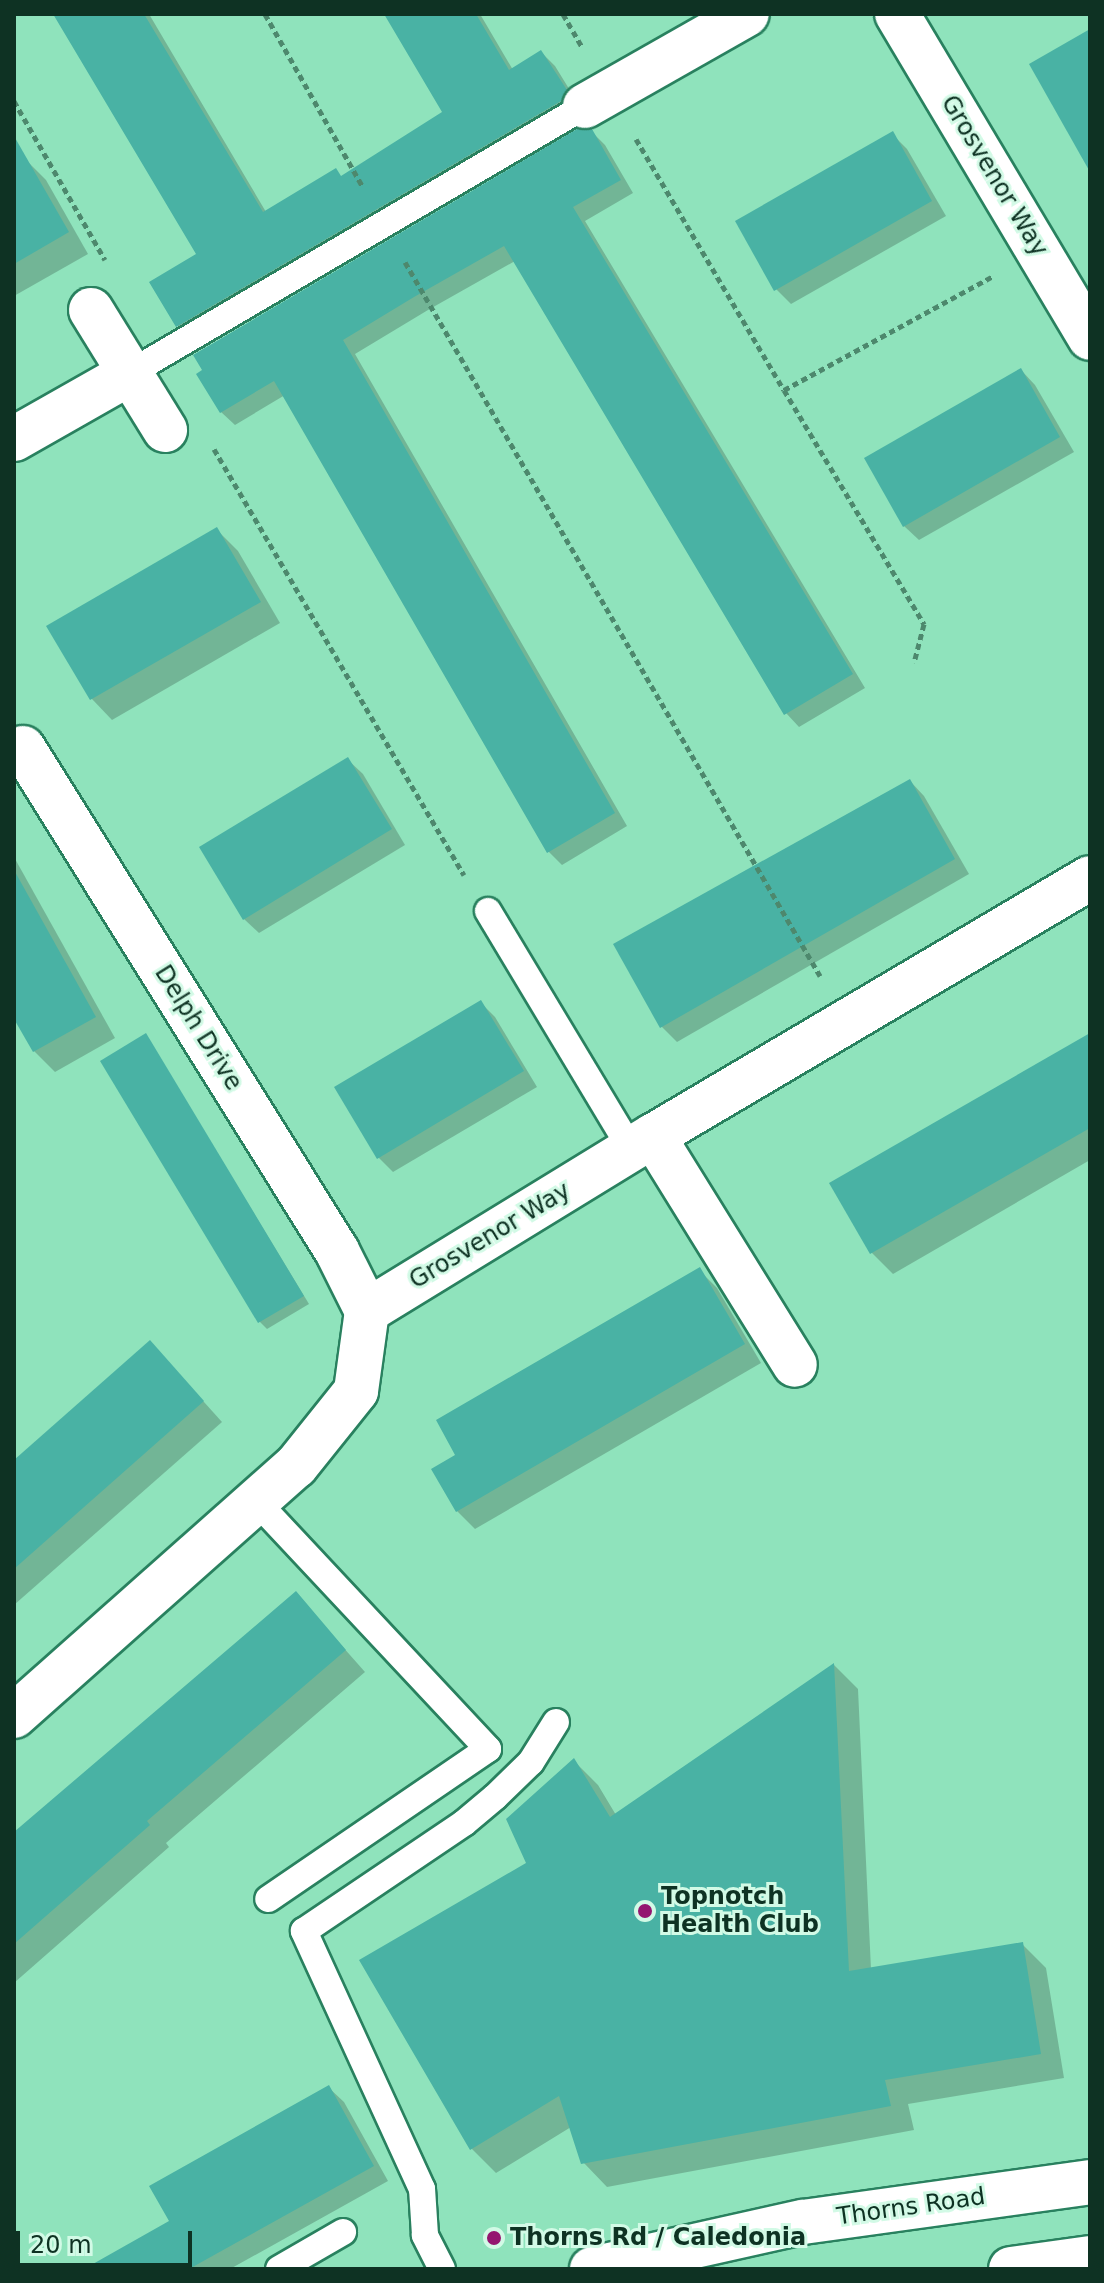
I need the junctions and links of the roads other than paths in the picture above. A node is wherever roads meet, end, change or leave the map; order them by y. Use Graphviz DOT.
graph roads {
  1 [pos="747,14"];
  2 [pos="897,14"];
  3 [pos="596,99"];
  4 [pos="91,310"];
  5 [pos="1090,338"];
  6 [pos="130,373"];
  7 [pos="165,430"];
  8 [pos="14,439"];
  9 [pos="23,748"];
  10 [pos="1090,878"];
  11 [pos="488,911"];
  12 [pos="642,1143"];
  13 [pos="367,1311"];
  14 [pos="795,1365"];
  15 [pos="255,1500"];
  16 [pos="14,1716"];
  17 [pos="556,1722"];
  18 [pos="268,1899"];
  19 [pos="1090,2182"];
  20 [pos="343,2232"];
  21 [pos="1090,2258"];
  22 [pos="279,2269"];
  23 [pos="442,2269"];
  24 [pos="592,2269"];
  25 [pos="1011,2269"];
  1 -- 3 [label="main road"];
  2 -- 5 [label="main road, Grosvenor Way"];
  3 -- 6 [label="lane"];
  4 -- 6 [label="main road"];
  6 -- 7 [label="main road"];
  6 -- 8 [label="main road"];
  9 -- 13 [label="main road, Delph Drive"];
  10 -- 12 [label="main road, Grosvenor Way"];
  11 -- 12 [label="lane"];
  12 -- 13 [label="main road, Grosvenor Way"];
  12 -- 14 [label="main road"];
  13 -- 15 [label="main road"];
  15 -- 16 [label="main road"];
  15 -- 18 [label="lane"];
  17 -- 23 [label="lane"];
  19 -- 24 [label="main road, Thorns Road"];
  20 -- 22 [label="lane"];
  21 -- 25 [label="main road"];
}
